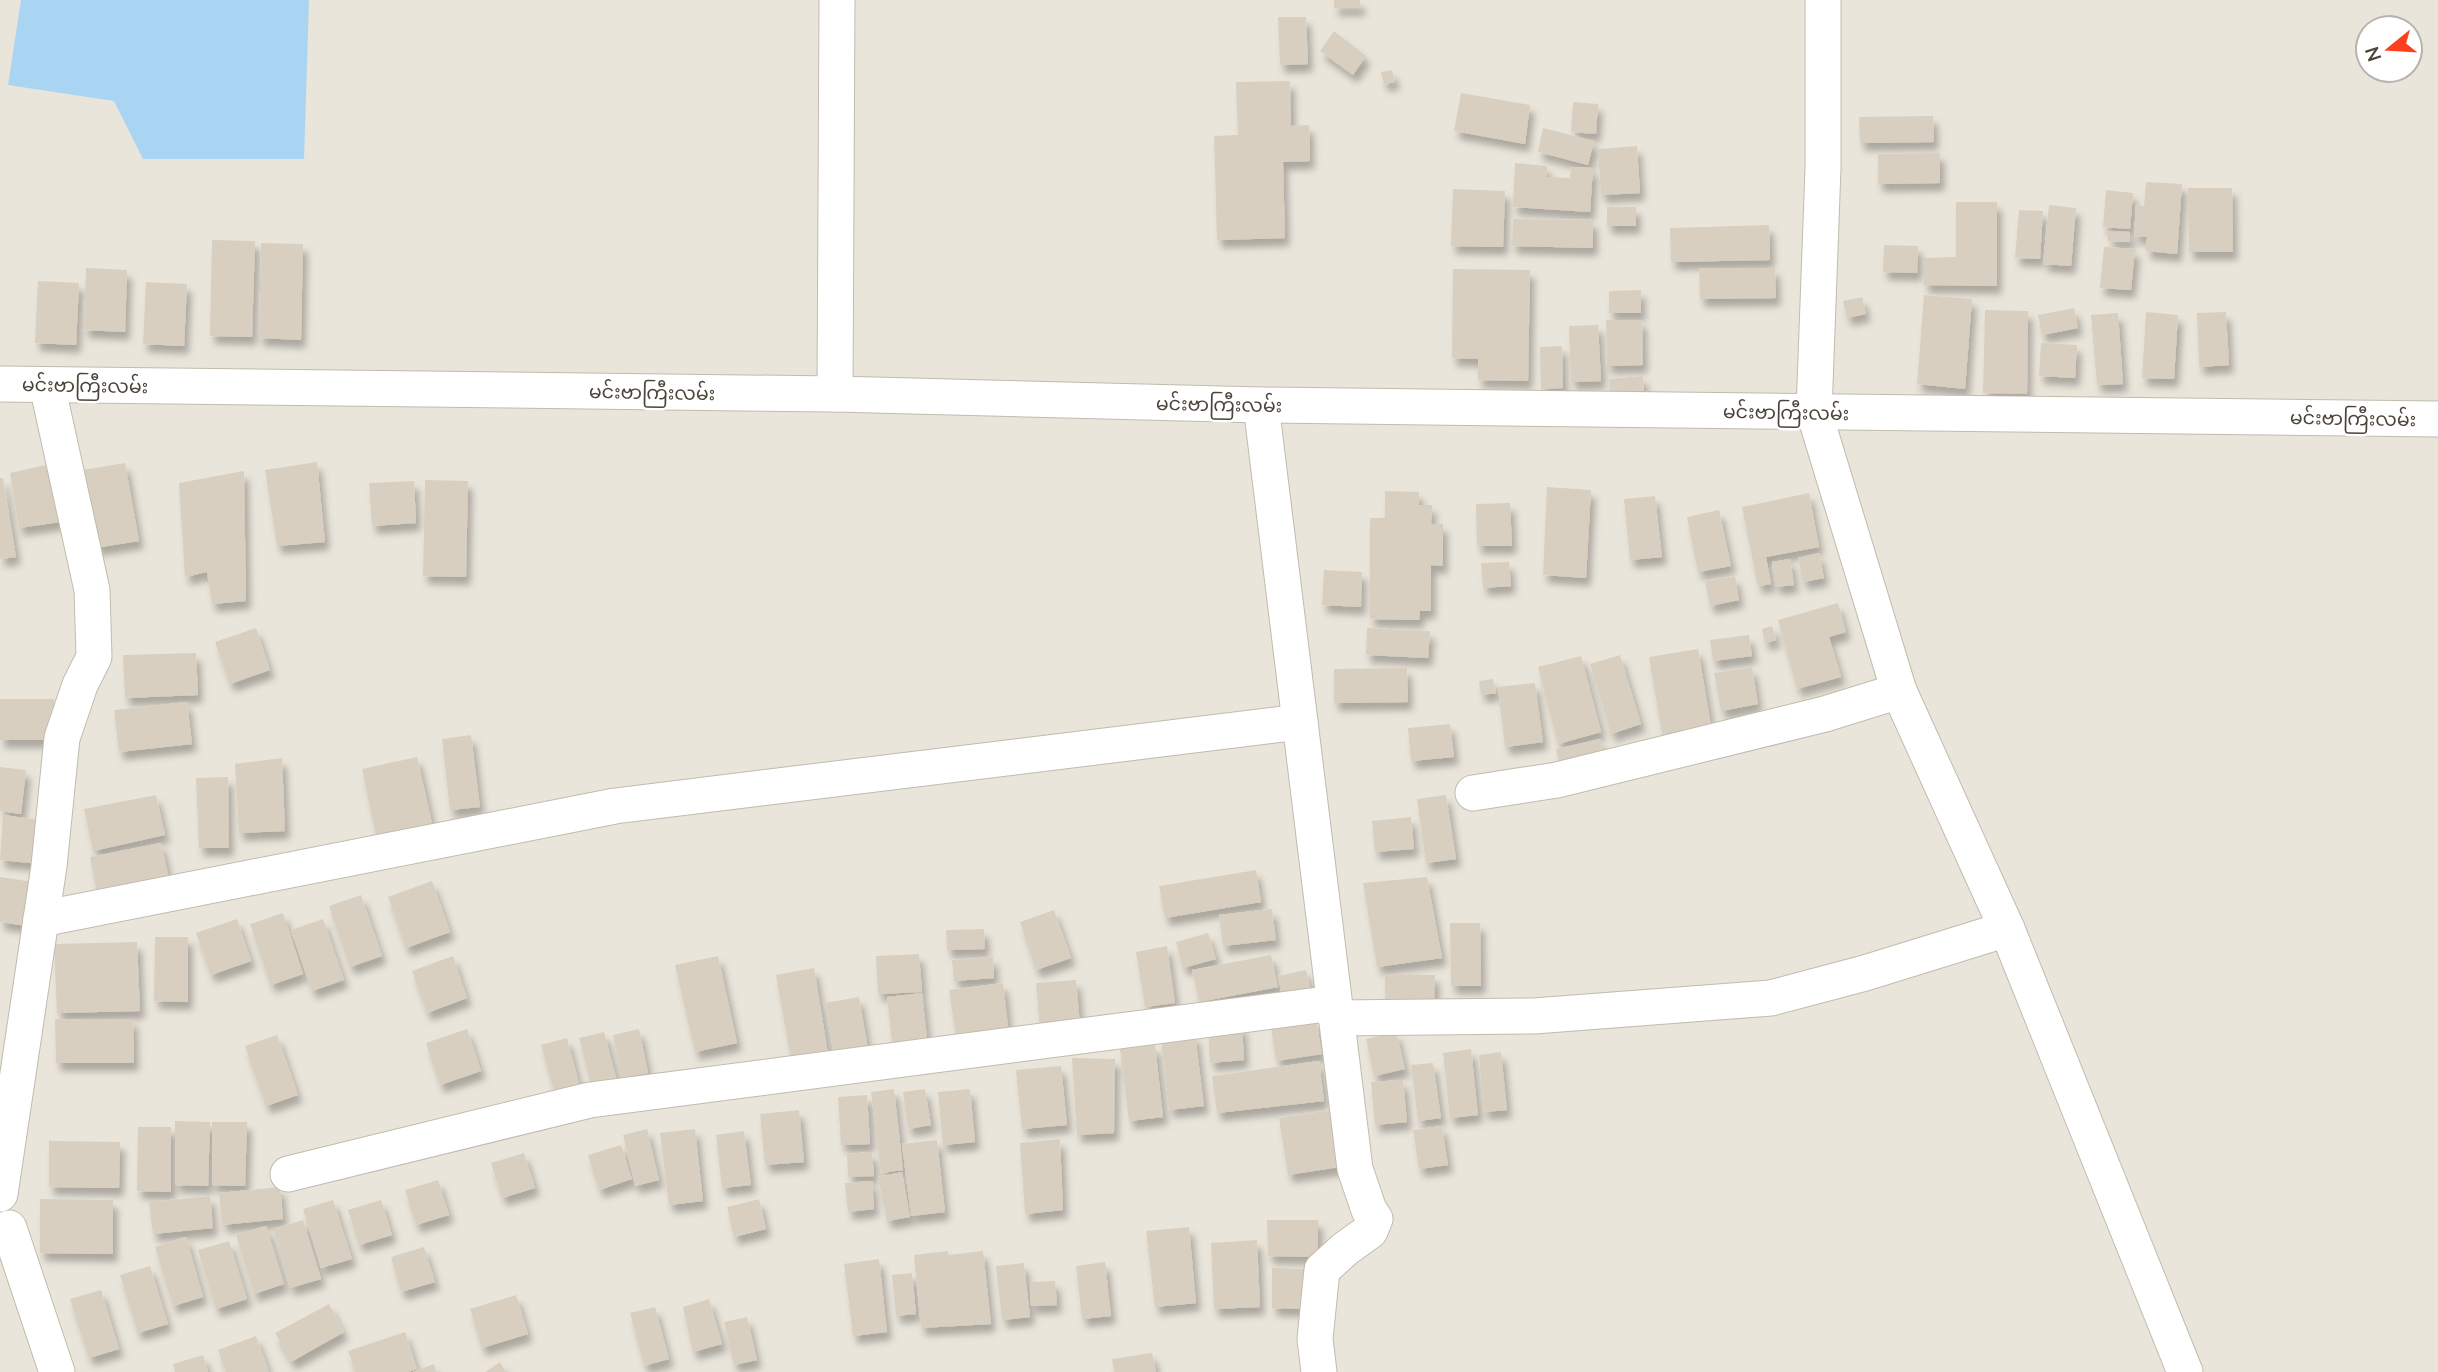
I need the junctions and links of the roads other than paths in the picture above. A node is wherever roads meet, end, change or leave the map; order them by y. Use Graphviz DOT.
graph roads {
  1 [pos="837,0"];
  2 [pos="1823,0"];
  3 [pos="0,384"];
  4 [pos="47,385"];
  5 [pos="835,394"];
  6 [pos="1261,405"];
  7 [pos="1814,412"];
  8 [pos="2438,419"];
  9 [pos="1899,691"];
  10 [pos="1300,722"];
  11 [pos="1474,793"];
  12 [pos="41,919"];
  13 [pos="2007,929"];
  14 [pos="1335,1010"];
  15 [pos="288,1174"];
  16 [pos="0,1194"];
  17 [pos="3,1226"];
  18 [pos="57,1372"];
  19 [pos="1319,1372"];
  20 [pos="2185,1372"];
  1 -- 5 [label="street"];
  2 -- 7 [label="street"];
  3 -- 4 [label="street, မင်းဗာကြီးလမ်း"];
  4 -- 5 [label="street, မင်းဗာကြီးလမ်း"];
  4 -- 12 [label="street"];
  5 -- 6 [label="street, မင်းဗာကြီးလမ်း"];
  6 -- 7 [label="street, မင်းဗာကြီးလမ်း"];
  6 -- 10 [label="street"];
  7 -- 8 [label="street, မင်းဗာကြီးလမ်း"];
  7 -- 9 [label="street"];
  9 -- 11 [label="street"];
  9 -- 13 [label="street"];
  10 -- 12 [label="street"];
  10 -- 14 [label="street"];
  12 -- 16 [label="street"];
  13 -- 14 [label="street"];
  13 -- 20 [label="street"];
  14 -- 15 [label="street"];
  14 -- 19 [label="street"];
  17 -- 18 [label="street"];
}
